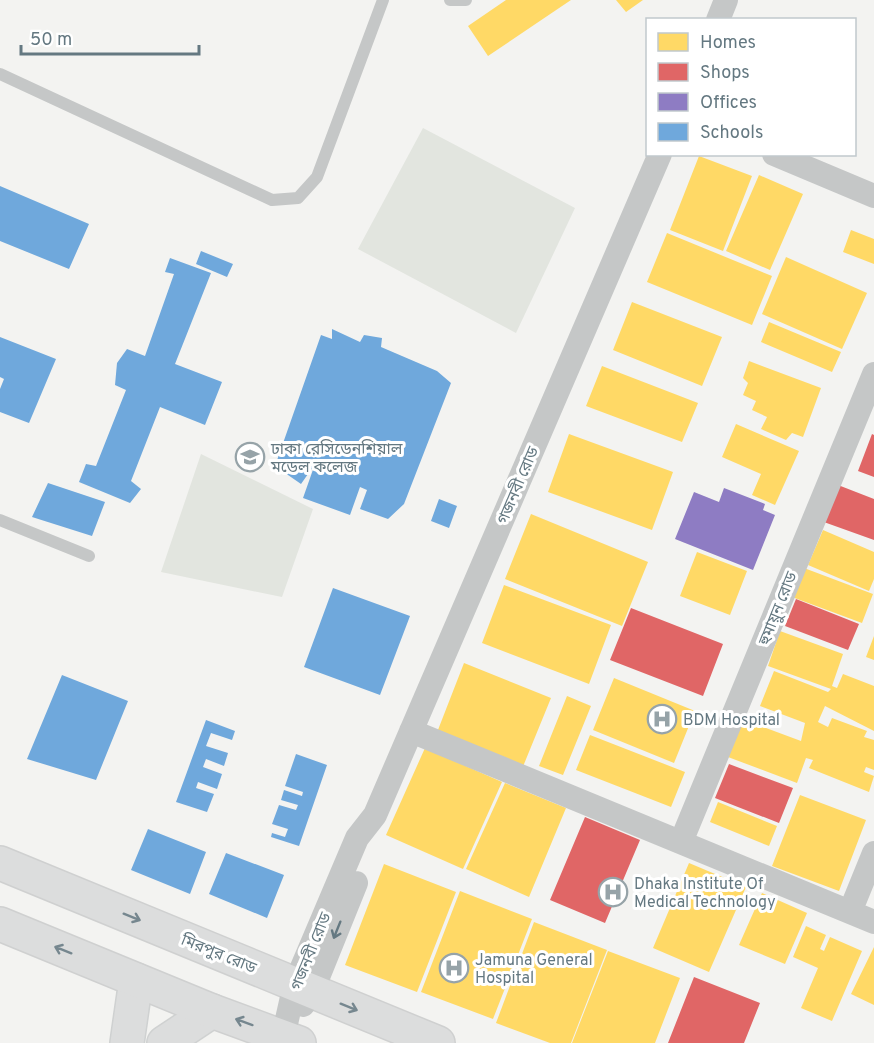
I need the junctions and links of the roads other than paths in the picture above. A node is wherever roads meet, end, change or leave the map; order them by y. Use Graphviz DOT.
graph roads {
  1 [pos="383,0"];
  2 [pos="450,0"];
  3 [pos="466,0"];
  4 [pos="726,0"];
  5 [pos="719,18"];
  6 [pos="0,74"];
  7 [pos="659,156"];
  8 [pos="779,156"];
  9 [pos="874,196"];
  10 [pos="874,374"];
  11 [pos="866,414"];
  12 [pos="0,520"];
  13 [pos="89,556"];
  14 [pos="411,731"];
  15 [pos="681,842"];
  16 [pos="874,853"];
  17 [pos="0,863"];
  18 [pos="850,912"];
  19 [pos="874,922"];
  20 [pos="0,924"];
  21 [pos="136,980"];
  22 [pos="303,988"];
  23 [pos="212,1011"];
  24 [pos="291,1040"];
  25 [pos="127,1043"];
  26 [pos="164,1043"];
  27 [pos="438,1043"];
  1 -- 6 [label="lane"];
  2 -- 3 [label="lane"];
  4 -- 5 [label="street"];
  7 -- 14 [label="street, গজনবী রোড"];
  8 -- 9 [label="street"];
  10 -- 11 [label="street, হুমায়ুন রোড"];
  11 -- 15 [label="street, হুমায়ুন রোড"];
  12 -- 13 [label="lane"];
  14 -- 15 [label="street"];
  14 -- 22 [label="street, গজনবী রোড"];
  15 -- 18 [label="street"];
  16 -- 18 [label="street"];
  17 -- 22 [label="main road, মিরপুর রোড, one-way"];
  18 -- 19 [label="street"];
  21 -- 20 [label="main road, one-way"];
  21 -- 23 [label="main road"];
  21 -- 25 [label="main road"];
  22 -- 24 [label="street, গজনবী রোড"];
  22 -- 27 [label="main road, মিরপুর রোড, one-way"];
  24 -- 23 [label="main road, one-way"];
  23 -- 26 [label="main road"];
}
